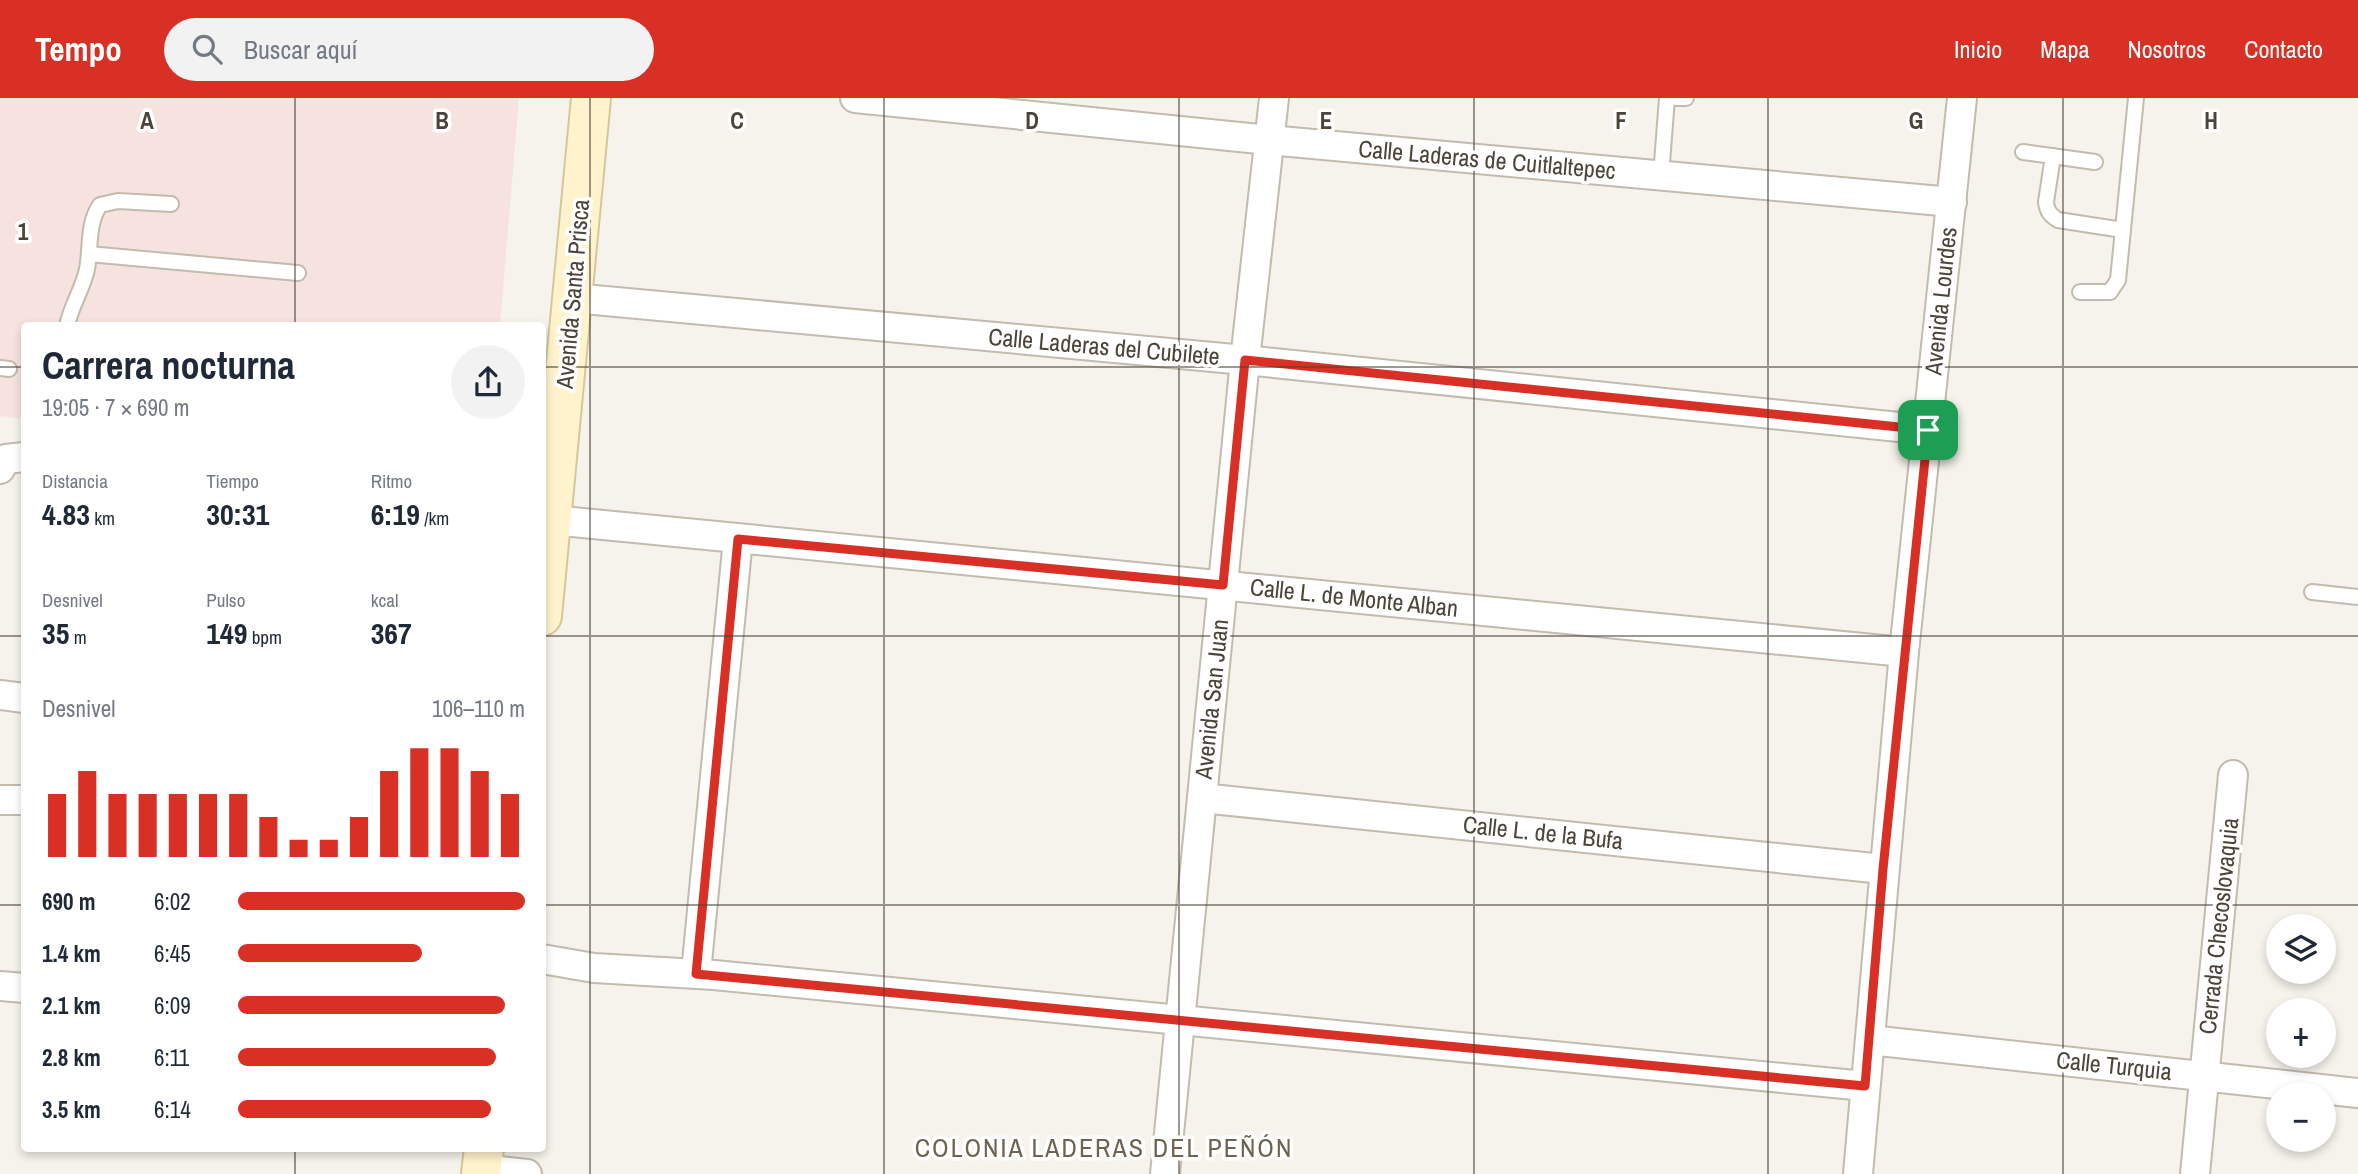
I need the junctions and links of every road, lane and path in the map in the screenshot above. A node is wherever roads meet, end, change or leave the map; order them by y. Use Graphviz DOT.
graph roads {
  1 [pos="591,98"];
  2 [pos="855,98"];
  3 [pos="1274,98"];
  4 [pos="1667,98"];
  5 [pos="1676,98"];
  6 [pos="1686,98"];
  7 [pos="1962,98"];
  8 [pos="2136,98"];
  9 [pos="1269,140"];
  10 [pos="2022,152"];
  11 [pos="2053,156"];
  12 [pos="2095,162"];
  13 [pos="1661,176"];
  14 [pos="1952,202"];
  15 [pos="171,204"];
  16 [pos="2123,230"];
  17 [pos="89,254"];
  18 [pos="298,273"];
  19 [pos="2080,292"];
  20 [pos="573,298"];
  21 [pos="68,322"];
  22 [pos="1245,360"];
  23 [pos="1928,430"];
  24 [pos="551,434"];
  25 [pos="21,457"];
  26 [pos="0,468"];
  27 [pos="547,519"];
  28 [pos="546,538"];
  29 [pos="738,539"];
  30 [pos="1223,585"];
  31 [pos="2312,592"];
  32 [pos="2358,597"];
  33 [pos="1904,652"];
  34 [pos="0,695"];
  35 [pos="21,698"];
  36 [pos="2233,775"];
  37 [pos="1202,798"];
  38 [pos="0,800"];
  39 [pos="21,800"];
  40 [pos="1883,869"];
  41 [pos="546,960"];
  42 [pos="696,974"];
  43 [pos="0,986"];
  44 [pos="21,988"];
  45 [pos="1180,1019"];
  46 [pos="1870,1040"];
  47 [pos="2204,1076"];
  48 [pos="1865,1086"];
  49 [pos="2358,1093"];
  50 [pos="482,1164"];
  51 [pos="527,1174"];
  52 [pos="1165,1174"];
  53 [pos="1858,1174"];
  54 [pos="2195,1174"];
  1 -- 20 [label="street, Avenida Santa Prisca"];
  2 -- 9 [label="street, Calle Laderas de Cuitlaltepec"];
  3 -- 9 [label="street, Avenida San Juan"];
  4 -- 13 [label="lane"];
  5 -- 6 [label="lane"];
  7 -- 14 [label="street, Avenida Lourdes"];
  8 -- 16 [label="lane"];
  9 -- 13 [label="street, Calle Laderas de Cuitlaltepec"];
  9 -- 22 [label="street, Avenida San Juan"];
  10 -- 11 [label="lane"];
  11 -- 12 [label="lane"];
  11 -- 16 [label="lane"];
  13 -- 14 [label="street, Calle Laderas de Cuitlaltepec"];
  14 -- 23 [label="street, Avenida Lourdes"];
  15 -- 17 [label="lane"];
  16 -- 19 [label="lane"];
  17 -- 18 [label="lane"];
  17 -- 21 [label="lane"];
  20 -- 22 [label="street, Calle Laderas del Cubilete"];
  20 -- 24 [label="street, Avenida Santa Prisca"];
  22 -- 23 [label="street, Calle Laderas del Cubilete"];
  22 -- 30 [label="street, Avenida San Juan"];
  23 -- 33 [label="street, Avenida Lourdes"];
  24 -- 27 [label="street, Avenida Santa Prisca"];
  25 -- 26 [label="street"];
  27 -- 28 [label="street, Avenida Santa Prisca"];
  27 -- 29 [label="street, Calle L. de Monte Alban"];
  29 -- 30 [label="street, Calle L. de Monte Alban"];
  29 -- 42 [label="street"];
  30 -- 33 [label="street, Calle L. de Monte Alban"];
  30 -- 37 [label="street, Avenida San Juan"];
  31 -- 32 [label="lane"];
  33 -- 40 [label="street, Avenida Lourdes"];
  34 -- 35 [label="street"];
  36 -- 47 [label="street, Cerrada Checoslovaquia"];
  37 -- 40 [label="street, Calle L. de la Bufa"];
  37 -- 45 [label="street, Avenida San Juan"];
  38 -- 39 [label="street"];
  40 -- 46 [label="street, Avenida Lourdes"];
  41 -- 42 [label="street"];
  42 -- 45 [label="street"];
  43 -- 44 [label="street"];
  45 -- 48 [label="street"];
  45 -- 52 [label="street, Avenida San Juan"];
  46 -- 47 [label="street, Calle Turquia"];
  46 -- 48 [label="street, Avenida Lourdes"];
  47 -- 49 [label="street, Calle Turquia"];
  47 -- 54 [label="street, Cerrada Checoslovaquia"];
  48 -- 53 [label="street, Avenida Lourdes"];
  50 -- 51 [label="street"];
}
